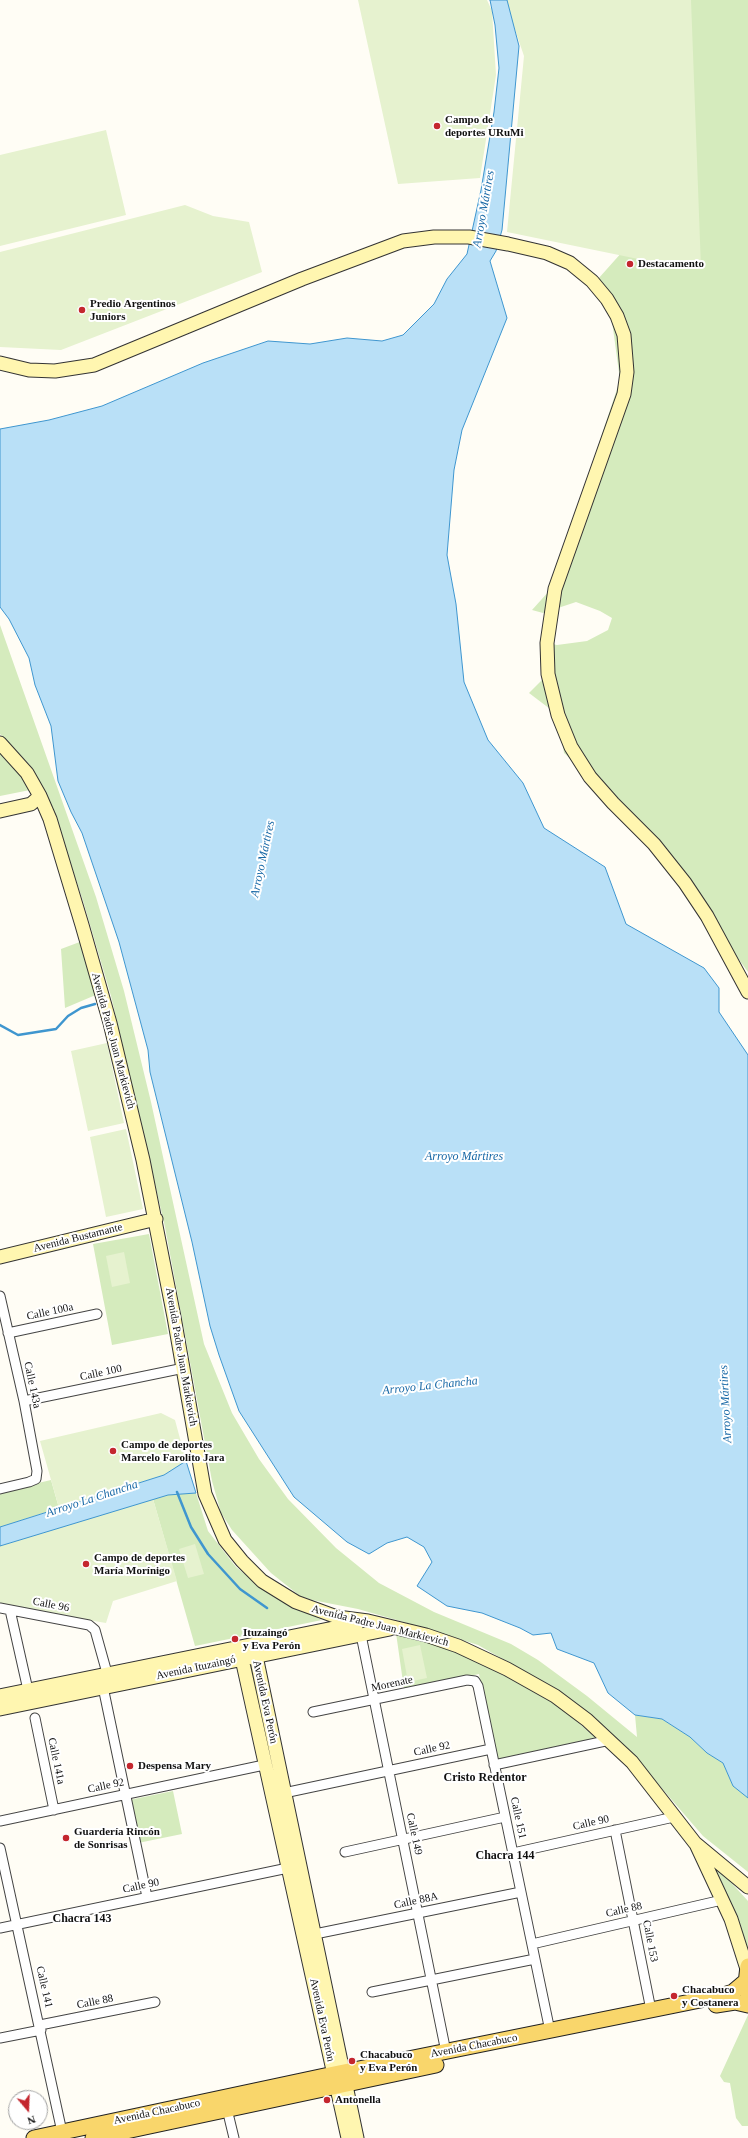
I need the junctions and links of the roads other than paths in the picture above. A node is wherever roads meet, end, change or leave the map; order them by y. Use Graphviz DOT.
graph roads {
  1 [pos="0,363"];
  2 [pos="0,743"];
  3 [pos="40,796"];
  4 [pos="0,801"];
  5 [pos="0,811"];
  6 [pos="748,992"];
  7 [pos="156,1220"];
  8 [pos="0,1257"];
  9 [pos="0,1296"];
  10 [pos="97,1314"];
  11 [pos="8,1333"];
  12 [pos="184,1368"];
  13 [pos="24,1402"];
  14 [pos="0,1489"];
  15 [pos="0,1608"];
  16 [pos="10,1610"];
  17 [pos="368,1621"];
  18 [pos="351,1625"];
  19 [pos="393,1628"];
  20 [pos="361,1634"];
  21 [pos="247,1646"];
  22 [pos="256,1656"];
  23 [pos="242,1659"];
  24 [pos="107,1673"];
  25 [pos="475,1681"];
  26 [pos="103,1687"];
  27 [pos="28,1690"];
  28 [pos="0,1696"];
  29 [pos="374,1700"];
  30 [pos="0,1709"];
  31 [pos="313,1712"];
  32 [pos="35,1718"];
  33 [pos="610,1740"];
  34 [pos="491,1749"];
  35 [pos="264,1765"];
  36 [pos="494,1765"];
  37 [pos="389,1770"];
  38 [pos="284,1793"];
  39 [pos="124,1795"];
  40 [pos="54,1810"];
  41 [pos="505,1816"];
  42 [pos="674,1817"];
  43 [pos="0,1821"];
  44 [pos="615,1830"];
  45 [pos="403,1840"];
  46 [pos="696,1843"];
  47 [pos="0,1848"];
  48 [pos="345,1852"];
  49 [pos="513,1853"];
  50 [pos="288,1868"];
  51 [pos="748,1886"];
  52 [pos="521,1892"];
  53 [pos="147,1897"];
  54 [pos="722,1900"];
  55 [pos="418,1913"];
  56 [pos="633,1921"];
  57 [pos="17,1924"];
  58 [pos="0,1928"];
  59 [pos="315,1934"];
  60 [pos="532,1944"];
  61 [pos="535,1959"];
  62 [pos="747,1977"];
  63 [pos="432,1980"];
  64 [pos="372,1992"];
  65 [pos="155,2002"];
  66 [pos="748,2005"];
  67 [pos="651,2010"];
  68 [pos="40,2028"];
  69 [pos="550,2031"];
  70 [pos="0,2038"];
  71 [pos="446,2052"];
  72 [pos="340,2079"];
  73 [pos="227,2109"];
  74 [pos="62,2132"];
  75 [pos="119,2135"];
  76 [pos="34,2138"];
  77 [pos="93,2138"];
  78 [pos="234,2138"];
  79 [pos="348,2138"];
  80 [pos="357,2138"];
  1 -- 6 [label="main road"];
  2 -- 3 [label="main road, Avenida Padre Juan Markievich"];
  3 -- 4 [label="main road"];
  3 -- 5 [label="main road"];
  3 -- 7 [label="main road, Avenida Padre Juan Markievich"];
  7 -- 8 [label="main road, Avenida Bustamante"];
  7 -- 12 [label="main road, Avenida Padre Juan Markievich"];
  9 -- 11 [label="street, Calle 143a"];
  10 -- 11 [label="street, Calle 100a"];
  11 -- 13 [label="street, Calle 143a"];
  12 -- 13 [label="street, Calle 100"];
  12 -- 17 [label="main road, Avenida Padre Juan Markievich"];
  13 -- 14 [label="street, Calle 143a"];
  15 -- 16 [label="street, Calle 96"];
  16 -- 24 [label="street, Calle 96"];
  16 -- 27 [label="street"];
  17 -- 18 [label="main road, Avenida Ituzaingó"];
  17 -- 19 [label="main road, Avenida Padre Juan Markievich"];
  18 -- 20 [label="street"];
  18 -- 21 [label="main road, Avenida Ituzaingó"];
  19 -- 20 [label="main road, Avenida Ituzaingó"];
  19 -- 33 [label="main road, Avenida Padre Juan Markievich"];
  20 -- 22 [label="main road, Avenida Ituzaingó"];
  20 -- 29 [label="street, Calle 149"];
  21 -- 22 [label="main road, Avenida Eva Perón"];
  21 -- 23 [label="main road, Avenida Eva Perón"];
  21 -- 24 [label="main road, Avenida Ituzaingó"];
  22 -- 23 [label="main road, Avenida Ituzaingó"];
  22 -- 38 [label="main road, Avenida Eva Perón"];
  23 -- 26 [label="main road, Avenida Ituzaingó"];
  23 -- 35 [label="main road, Avenida Eva Perón"];
  24 -- 26 [label="street"];
  24 -- 27 [label="main road, Avenida Ituzaingó"];
  25 -- 29 [label="street, Morenate"];
  25 -- 34 [label="street, Calle 151"];
  26 -- 30 [label="main road, Avenida Ituzaingó"];
  26 -- 39 [label="street"];
  27 -- 28 [label="main road, Avenida Ituzaingó"];
  29 -- 31 [label="street, Morenate"];
  29 -- 37 [label="street, Calle 149"];
  32 -- 40 [label="street, Calle 141a"];
  33 -- 36 [label="street"];
  33 -- 42 [label="main road, Avenida Padre Juan Markievich"];
  34 -- 36 [label="street, Calle 151"];
  34 -- 37 [label="street, Calle 92"];
  35 -- 39 [label="street, Calle 92"];
  35 -- 50 [label="main road, Avenida Eva Perón"];
  36 -- 41 [label="street, Calle 151"];
  37 -- 38 [label="street, Calle 92"];
  37 -- 45 [label="street, Calle 149"];
  38 -- 59 [label="main road, Avenida Eva Perón"];
  39 -- 40 [label="street, Calle 92"];
  39 -- 53 [label="street"];
  40 -- 43 [label="street, Calle 92"];
  41 -- 45 [label="street"];
  41 -- 49 [label="street, Calle 151"];
  42 -- 44 [label="street, Calle 90"];
  42 -- 46 [label="main road, Avenida Padre Juan Markievich"];
  44 -- 49 [label="street, Calle 90"];
  44 -- 56 [label="street, Calle 153"];
  45 -- 48 [label="street"];
  45 -- 55 [label="street, Calle 149"];
  46 -- 51 [label="main road, Avenida Padre Juan Markievich"];
  46 -- 54 [label="main road, Avenida Padre Juan Markievich"];
  47 -- 57 [label="street, Calle 141"];
  49 -- 52 [label="street, Calle 151"];
  50 -- 53 [label="street, Calle 90"];
  50 -- 72 [label="main road, Avenida Eva Perón"];
  52 -- 55 [label="street, Calle 88A"];
  52 -- 60 [label="street, Calle 151"];
  53 -- 57 [label="street, Calle 90"];
  54 -- 56 [label="street, Calle 88"];
  54 -- 62 [label="main road, Avenida Padre Juan Markievich"];
  55 -- 59 [label="street, Calle 88A"];
  55 -- 63 [label="street, Calle 149"];
  56 -- 60 [label="street, Calle 88"];
  56 -- 67 [label="street, Calle 153"];
  57 -- 58 [label="street, Calle 90"];
  57 -- 68 [label="street, Calle 141"];
  59 -- 72 [label="main road, Avenida Eva Perón"];
  60 -- 61 [label="street, Calle 151"];
  61 -- 63 [label="street"];
  61 -- 69 [label="street, Calle 151"];
  62 -- 67 [label="main road, Avenida Chacabuco"];
  63 -- 64 [label="street"];
  63 -- 71 [label="street, Calle 149"];
  65 -- 68 [label="street, Calle 88"];
  66 -- 72 [label="main road, Avenida Chacabuco"];
  67 -- 69 [label="main road, Avenida Chacabuco"];
  68 -- 70 [label="street, Calle 88"];
  68 -- 74 [label="street, Calle 141"];
  69 -- 71 [label="main road, Avenida Chacabuco"];
  71 -- 72 [label="main road, Avenida Chacabuco"];
  72 -- 73 [label="main road, Avenida Chacabuco"];
  72 -- 74 [label="main road, Avenida Chacabuco"];
  72 -- 79 [label="main road, Avenida Eva Perón"];
  72 -- 80 [label="main road, Avenida Eva Perón"];
  73 -- 75 [label="main road, Avenida Chacabuco"];
  73 -- 78 [label="street"];
  74 -- 76 [label="main road, Avenida Chacabuco"];
  75 -- 77 [label="main road, Avenida Chacabuco"];
}
